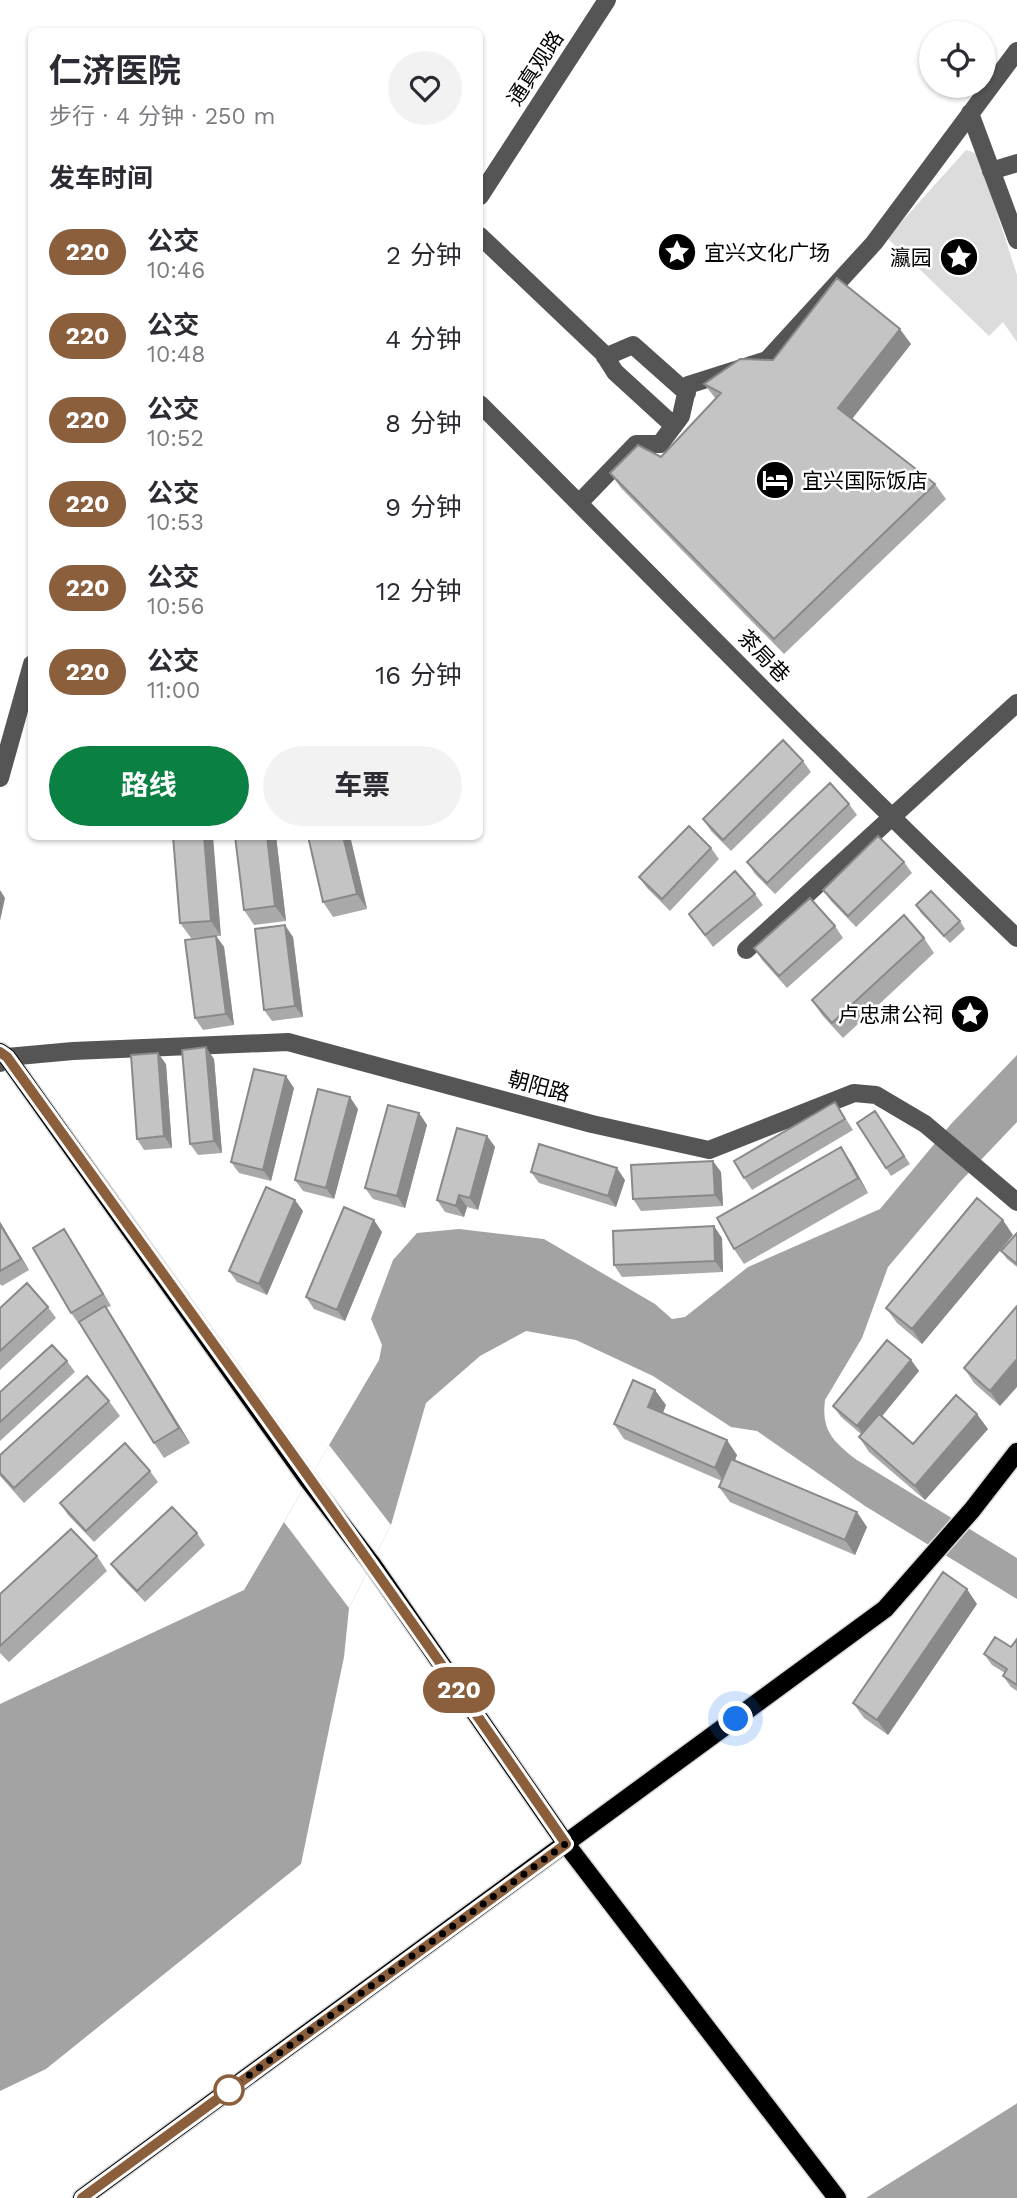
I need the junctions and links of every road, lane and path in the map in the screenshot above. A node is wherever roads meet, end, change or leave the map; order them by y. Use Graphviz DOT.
graph roads {
  1 [pos="607,0"];
  2 [pos="1017,51"];
  3 [pos="970,113"];
  4 [pos="1017,163"];
  5 [pos="991,171"];
  6 [pos="483,192"];
  7 [pos="483,239"];
  8 [pos="1017,240"];
  9 [pos="605,357"];
  10 [pos="687,393"];
  11 [pos="483,407"];
  12 [pos="674,425"];
  13 [pos="579,503"];
  14 [pos="28,678"];
  15 [pos="1017,703"];
  16 [pos="0,778"];
  17 [pos="891,818"];
  18 [pos="1017,938"];
  19 [pos="746,950"];
  20 [pos="2,1057"];
  21 [pos="1017,1202"];
  22 [pos="1017,1452"];
  23 [pos="566,1844"];
  24 [pos="82,2198"];
  25 [pos="837,2198"];
  1 -- 6 [label="street, 通真观路"];
  2 -- 3 [label="street"];
  3 -- 5 [label="street"];
  3 -- 10 [label="street"];
  4 -- 5 [label="street"];
  5 -- 8 [label="street"];
  7 -- 9 [label="street"];
  9 -- 10 [label="street"];
  9 -- 12 [label="street"];
  10 -- 12 [label="street"];
  11 -- 13 [label="street, 茶局巷"];
  12 -- 13 [label="street"];
  13 -- 17 [label="street, 茶局巷"];
  14 -- 16 [label="street"];
  15 -- 17 [label="street"];
  17 -- 18 [label="street, 茶局巷"];
  17 -- 19 [label="street"];
  20 -- 21 [label="street, 朝阳路"];
  20 -- 23 [label="main road"];
  22 -- 23 [label="main road"];
  23 -- 24 [label="main road"];
  23 -- 25 [label="main road"];
}
